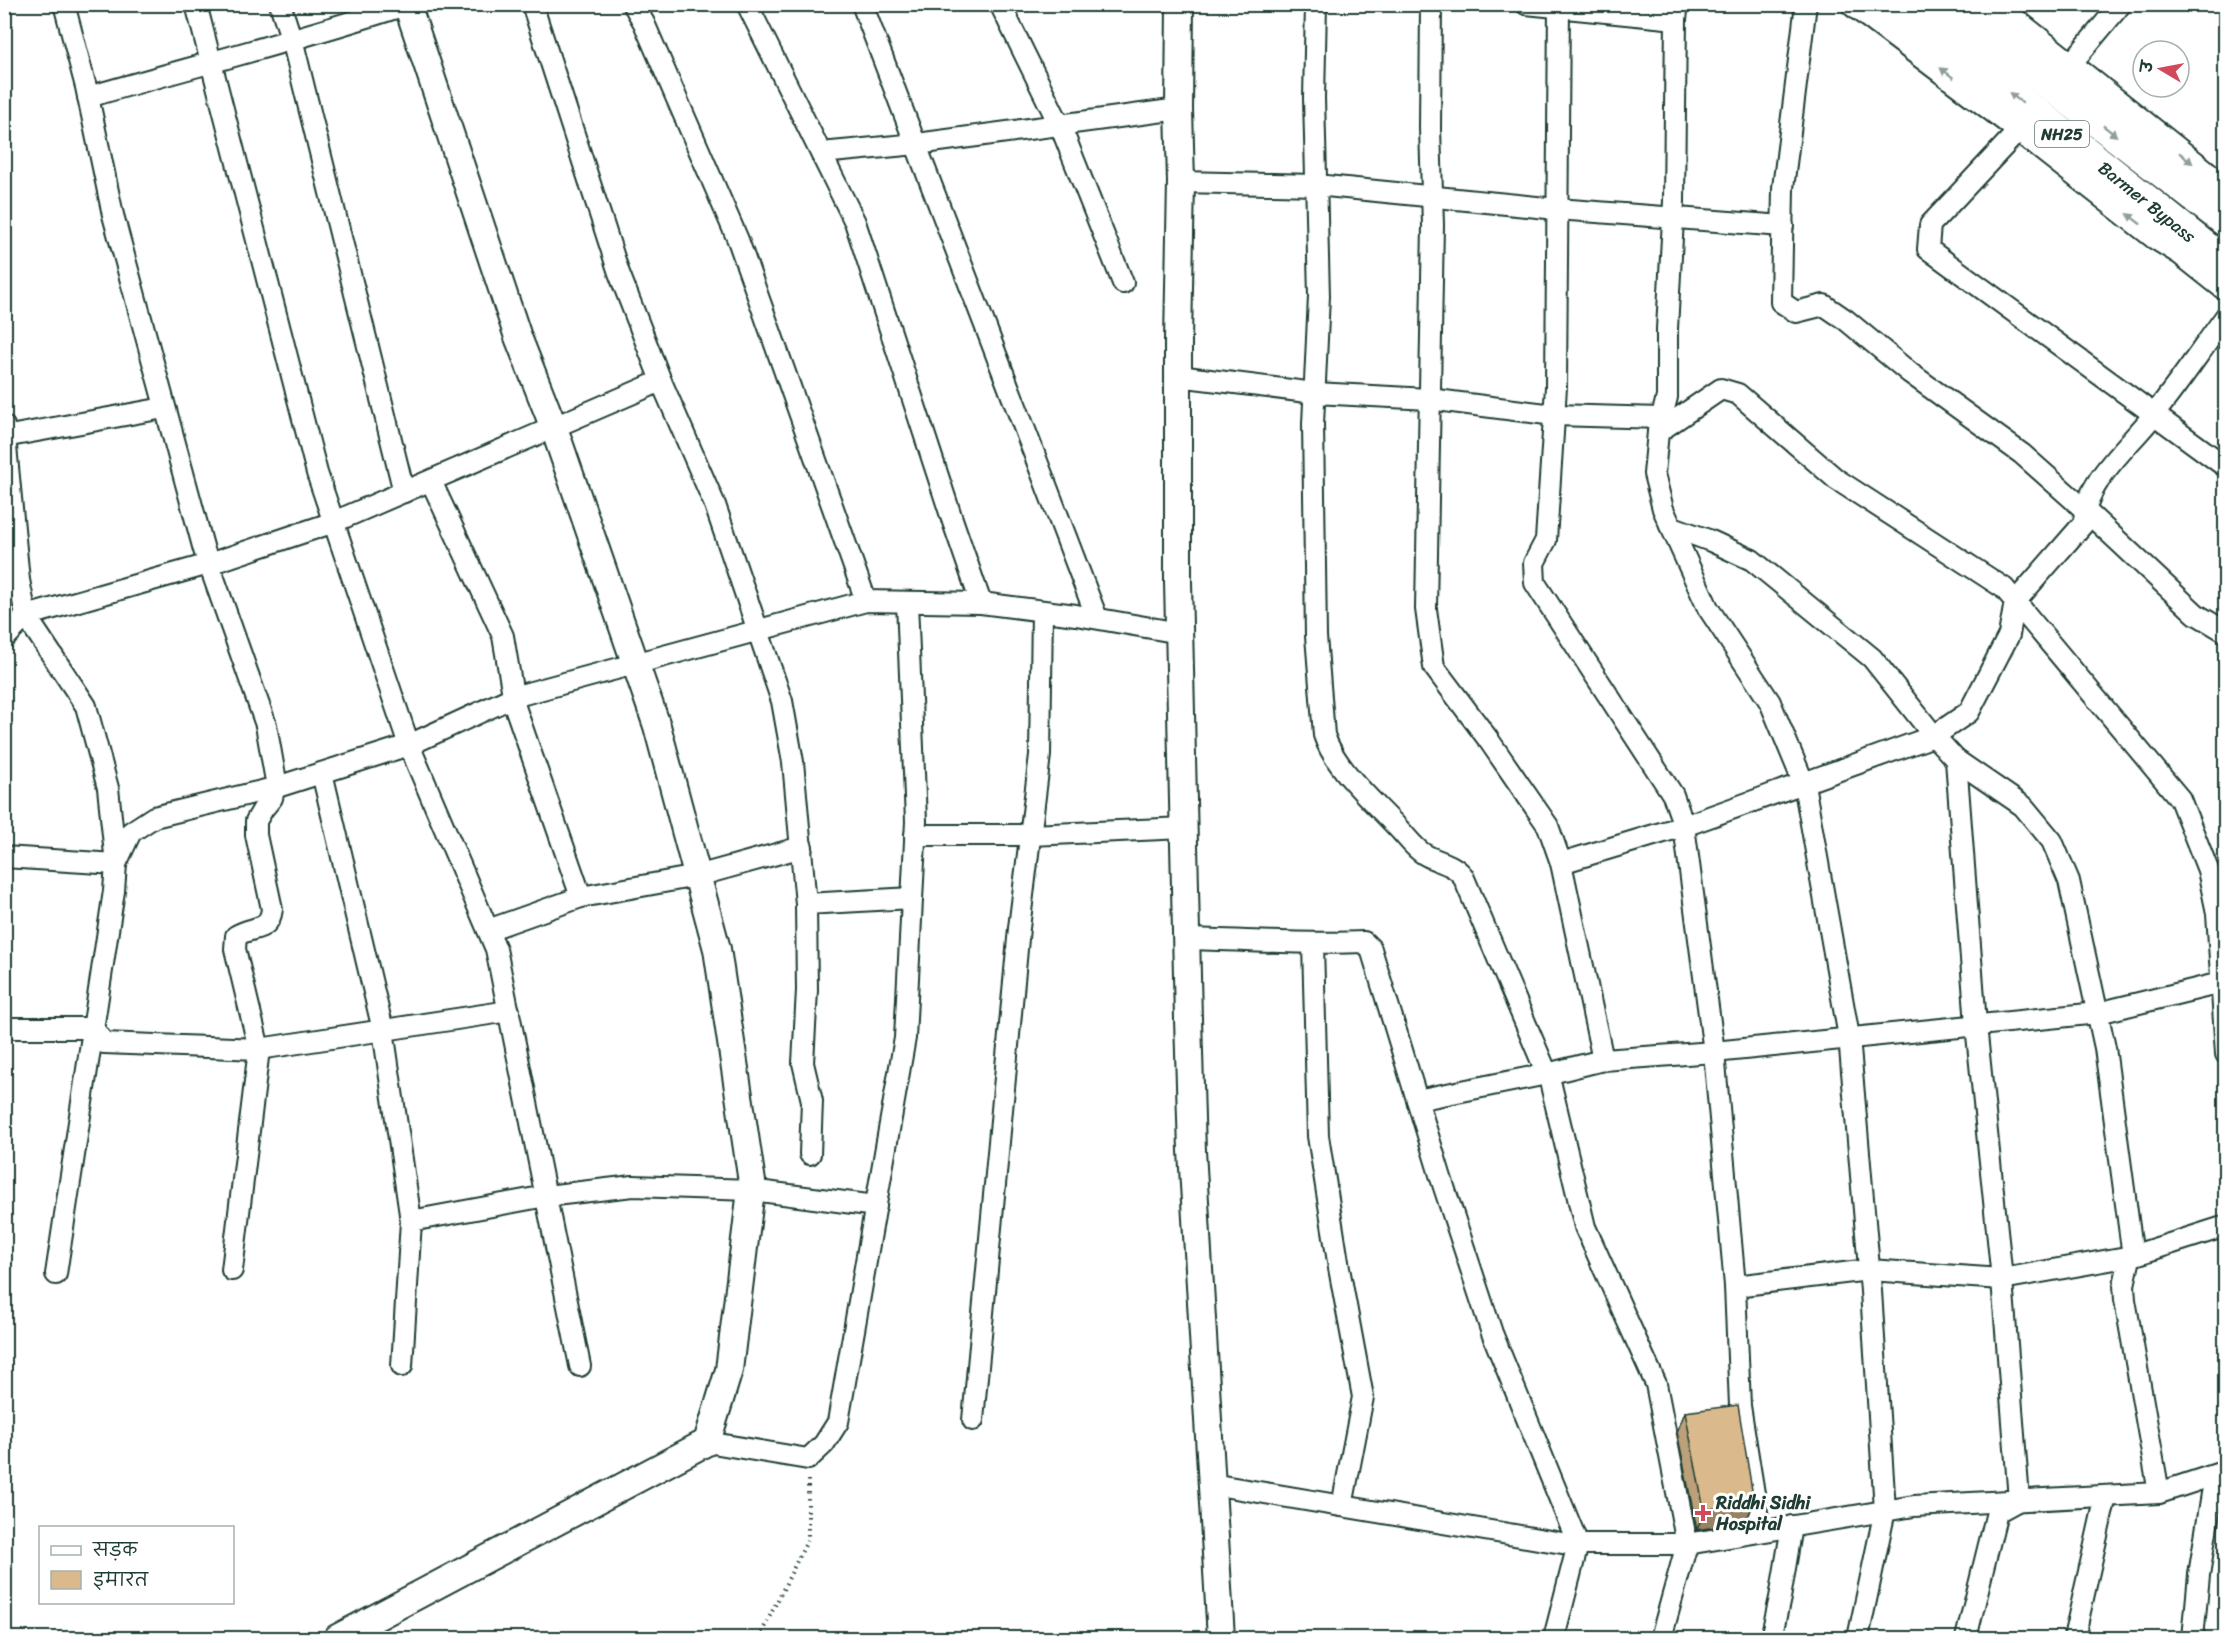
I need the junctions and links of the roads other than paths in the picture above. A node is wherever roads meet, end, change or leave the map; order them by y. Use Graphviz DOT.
graph roads {
  1 [pos="64,4"];
  2 [pos="196,4"];
  3 [pos="280,4"];
  4 [pos="532,4"];
  5 [pos="633,4"];
  6 [pos="747,4"];
  7 [pos="862,4"];
  8 [pos="1000,4"];
  9 [pos="1180,4"];
  10 [pos="1316,4"];
  11 [pos="1431,4"];
  12 [pos="1526,4"];
  13 [pos="1806,4"];
  14 [pos="1855,4"];
  15 [pos="1898,4"];
  16 [pos="1948,4"];
  17 [pos="1992,4"];
  18 [pos="2121,4"];
  19 [pos="407,5"];
  20 [pos="1559,7"];
  21 [pos="1677,12"];
  22 [pos="292,41"];
  23 [pos="211,61"];
  24 [pos="2070,65"];
  25 [pos="88,97"];
  26 [pos="1179,109"];
  27 [pos="1059,125"];
  28 [pos="2020,129"];
  29 [pos="917,144"];
  30 [pos="821,153"];
  31 [pos="1181,182"];
  32 [pos="1316,185"];
  33 [pos="2226,190"];
  34 [pos="1432,197"];
  35 [pos="1557,209"];
  36 [pos="1673,216"];
  37 [pos="2226,220"];
  38 [pos="1783,225"];
  39 [pos="2211,261"];
  40 [pos="1123,283"];
  41 [pos="2226,287"];
  42 [pos="2226,316"];
  43 [pos="1178,376"];
  44 [pos="661,381"];
  45 [pos="1315,393"];
  46 [pos="1429,399"];
  47 [pos="164,408"];
  48 [pos="2154,414"];
  49 [pos="1554,415"];
  50 [pos="1660,425"];
  51 [pos="554,428"];
  52 [pos="5,433"];
  53 [pos="2226,467"];
  54 [pos="431,481"];
  55 [pos="404,492"];
  56 [pos="2084,509"];
  57 [pos="334,522"];
  58 [pos="1670,526"];
  59 [pos="209,564"];
  60 [pos="866,601"];
  61 [pos="908,602"];
  62 [pos="2015,602"];
  63 [pos="981,603"];
  64 [pos="1042,611"];
  65 [pos="26,616"];
  66 [pos="1097,618"];
  67 [pos="759,631"];
  68 [pos="2226,632"];
  69 [pos="1180,633"];
  70 [pos="4,639"];
  71 [pos="635,664"];
  72 [pos="513,697"];
  73 [pos="1934,736"];
  74 [pos="409,745"];
  75 [pos="1956,760"];
  76 [pos="322,772"];
  77 [pos="1804,784"];
  78 [pos="274,788"];
  79 [pos="1684,826"];
  80 [pos="1184,828"];
  81 [pos="915,835"];
  82 [pos="1031,835"];
  83 [pos="802,847"];
  84 [pos="4,857"];
  85 [pos="1562,863"];
  86 [pos="116,864"];
  87 [pos="697,876"];
  88 [pos="581,897"];
  89 [pos="912,898"];
  90 [pos="806,904"];
  91 [pos="488,930"];
  92 [pos="1186,939"];
  93 [pos="1313,944"];
  94 [pos="2221,983"];
  95 [pos="510,1011"];
  96 [pos="2098,1013"];
  97 [pos="2225,1019"];
  98 [pos="1976,1025"];
  99 [pos="4,1028"];
  100 [pos="93,1028"];
  101 [pos="383,1030"];
  102 [pos="1849,1037"];
  103 [pos="259,1049"];
  104 [pos="1714,1052"];
  105 [pos="2226,1054"];
  106 [pos="1603,1060"];
  107 [pos="1547,1074"];
  108 [pos="1417,1100"];
  109 [pos="810,1154"];
  110 [pos="751,1190"];
  111 [pos="546,1196"];
  112 [pos="876,1206"];
  113 [pos="411,1221"];
  114 [pos="2226,1226"];
  115 [pos="2132,1256"];
  116 [pos="232,1270"];
  117 [pos="1869,1270"];
  118 [pos="56,1274"];
  119 [pos="2002,1279"];
  120 [pos="1735,1286"];
  121 [pos="402,1366"];
  122 [pos="580,1366"];
  123 [pos="973,1420"];
  124 [pos="707,1442"];
  125 [pos="2220,1473"];
  126 [pos="1210,1484"];
  127 [pos="2159,1493"];
  128 [pos="2106,1496"];
  129 [pos="2019,1500"];
  130 [pos="2226,1501"];
  131 [pos="1342,1506"];
  132 [pos="1885,1510"];
  133 [pos="1792,1526"];
  134 [pos="1760,1531"];
  135 [pos="1578,1544"];
  136 [pos="1687,1544"];
  137 [pos="337,1638"];
  138 [pos="1221,1638"];
  139 [pos="1554,1638"];
  140 [pos="1661,1638"];
  141 [pos="1771,1638"];
  142 [pos="1858,1638"];
  143 [pos="1966,1638"];
  144 [pos="2074,1638"];
  145 [pos="2193,1638"];
  1 -- 25 [label="street"];
  2 -- 23 [label="street"];
  3 -- 22 [label="street"];
  4 -- 44 [label="street"];
  5 -- 60 [label="street"];
  6 -- 30 [label="street"];
  7 -- 29 [label="street"];
  8 -- 27 [label="street"];
  9 -- 26 [label="street"];
  10 -- 32 [label="street"];
  11 -- 34 [label="street"];
  12 -- 20 [label="street"];
  13 -- 38 [label="street"];
  28 -- 14 [label="street, one-way"];
  39 -- 15 [label="highway, Barmer Bypass / NH25, one-way"];
  16 -- 37 [label="highway, Barmer Bypass / NH25, one-way"];
  17 -- 24 [label="street"];
  18 -- 24 [label="street"];
  19 -- 22 [label="street"];
  19 -- 51 [label="street"];
  20 -- 21 [label="street"];
  20 -- 35 [label="street"];
  21 -- 36 [label="street"];
  22 -- 23 [label="street"];
  22 -- 55 [label="street"];
  23 -- 25 [label="street"];
  23 -- 57 [label="street"];
  24 -- 33 [label="street, one-way"];
  25 -- 47 [label="street"];
  26 -- 27 [label="street"];
  26 -- 31 [label="street"];
  27 -- 29 [label="street"];
  27 -- 40 [label="street"];
  39 -- 28 [label="street, one-way"];
  28 -- 48 [label="street"];
  29 -- 30 [label="street"];
  29 -- 66 [label="street"];
  30 -- 63 [label="street"];
  31 -- 32 [label="street"];
  31 -- 43 [label="street"];
  32 -- 34 [label="street"];
  32 -- 45 [label="street"];
  34 -- 35 [label="street"];
  34 -- 46 [label="street"];
  35 -- 36 [label="street"];
  35 -- 49 [label="street"];
  36 -- 38 [label="street"];
  36 -- 50 [label="street"];
  38 -- 56 [label="street"];
  39 -- 41 [label="street"];
  42 -- 48 [label="street"];
  43 -- 45 [label="street"];
  43 -- 69 [label="street"];
  44 -- 51 [label="street"];
  44 -- 67 [label="street"];
  45 -- 46 [label="street"];
  45 -- 107 [label="street"];
  46 -- 49 [label="street"];
  46 -- 85 [label="street"];
  47 -- 52 [label="street"];
  47 -- 59 [label="street"];
  48 -- 53 [label="street"];
  48 -- 56 [label="street"];
  49 -- 50 [label="street"];
  49 -- 79 [label="street"];
  50 -- 58 [label="street"];
  50 -- 62 [label="street"];
  51 -- 54 [label="street"];
  51 -- 71 [label="street"];
  52 -- 65 [label="street"];
  54 -- 55 [label="street"];
  54 -- 72 [label="street"];
  55 -- 57 [label="street"];
  56 -- 62 [label="street"];
  56 -- 68 [label="street"];
  57 -- 59 [label="street"];
  57 -- 74 [label="street"];
  58 -- 73 [label="street"];
  58 -- 77 [label="street"];
  59 -- 65 [label="street"];
  59 -- 78 [label="street"];
  60 -- 61 [label="street"];
  60 -- 67 [label="street"];
  61 -- 63 [label="street"];
  61 -- 81 [label="street"];
  62 -- 73 [label="street"];
  62 -- 94 [label="street"];
  63 -- 64 [label="street"];
  64 -- 66 [label="street"];
  64 -- 82 [label="street"];
  65 -- 70 [label="street"];
  65 -- 86 [label="street"];
  66 -- 69 [label="street"];
  67 -- 71 [label="street"];
  67 -- 83 [label="street"];
  69 -- 80 [label="street"];
  71 -- 72 [label="street"];
  71 -- 87 [label="street"];
  72 -- 74 [label="street"];
  72 -- 88 [label="street"];
  73 -- 75 [label="street"];
  73 -- 77 [label="street"];
  74 -- 76 [label="street"];
  74 -- 91 [label="street"];
  75 -- 96 [label="street"];
  75 -- 98 [label="street"];
  76 -- 78 [label="street"];
  76 -- 101 [label="street"];
  77 -- 79 [label="street"];
  77 -- 102 [label="street"];
  78 -- 86 [label="street"];
  78 -- 103 [label="street"];
  79 -- 85 [label="street"];
  79 -- 104 [label="street"];
  80 -- 82 [label="street"];
  80 -- 92 [label="street"];
  81 -- 82 [label="street"];
  81 -- 89 [label="street"];
  82 -- 123 [label="street"];
  83 -- 87 [label="street"];
  83 -- 90 [label="street"];
  84 -- 86 [label="street"];
  85 -- 106 [label="street"];
  86 -- 100 [label="street"];
  87 -- 88 [label="street"];
  87 -- 110 [label="street"];
  88 -- 91 [label="street"];
  89 -- 90 [label="street"];
  89 -- 112 [label="street"];
  90 -- 109 [label="street"];
  91 -- 95 [label="street"];
  92 -- 93 [label="street"];
  92 -- 126 [label="street"];
  93 -- 108 [label="street"];
  93 -- 131 [label="street"];
  94 -- 96 [label="street"];
  94 -- 97 [label="street"];
  95 -- 101 [label="street"];
  95 -- 111 [label="street"];
  96 -- 98 [label="street"];
  96 -- 115 [label="street"];
  97 -- 105 [label="street"];
  98 -- 102 [label="street"];
  98 -- 119 [label="street"];
  99 -- 100 [label="street"];
  100 -- 103 [label="street"];
  100 -- 118 [label="street"];
  101 -- 103 [label="street"];
  101 -- 113 [label="street"];
  102 -- 104 [label="street"];
  102 -- 117 [label="street"];
  103 -- 116 [label="street"];
  104 -- 106 [label="street"];
  104 -- 120 [label="street"];
  106 -- 107 [label="street"];
  107 -- 108 [label="street"];
  107 -- 136 [label="street"];
  108 -- 135 [label="street"];
  110 -- 111 [label="street"];
  110 -- 112 [label="street"];
  110 -- 124 [label="street"];
  111 -- 113 [label="street"];
  111 -- 122 [label="street"];
  112 -- 124 [label="street"];
  113 -- 121 [label="street"];
  114 -- 115 [label="street"];
  115 -- 119 [label="street"];
  115 -- 127 [label="street"];
  117 -- 119 [label="street"];
  117 -- 120 [label="street"];
  117 -- 132 [label="street"];
  119 -- 129 [label="street"];
  120 -- 134 [label="street"];
  124 -- 137 [label="street"];
  125 -- 127 [label="street"];
  125 -- 130 [label="street"];
  125 -- 145 [label="street"];
  126 -- 131 [label="street"];
  126 -- 138 [label="street"];
  127 -- 128 [label="street"];
  128 -- 129 [label="street"];
  128 -- 144 [label="street"];
  129 -- 132 [label="street"];
  129 -- 143 [label="street"];
  131 -- 135 [label="street"];
  132 -- 133 [label="street"];
  132 -- 142 [label="street"];
  133 -- 134 [label="street"];
  133 -- 141 [label="street"];
  134 -- 136 [label="street"];
  135 -- 136 [label="street"];
  135 -- 139 [label="street"];
  136 -- 140 [label="street"];
}
